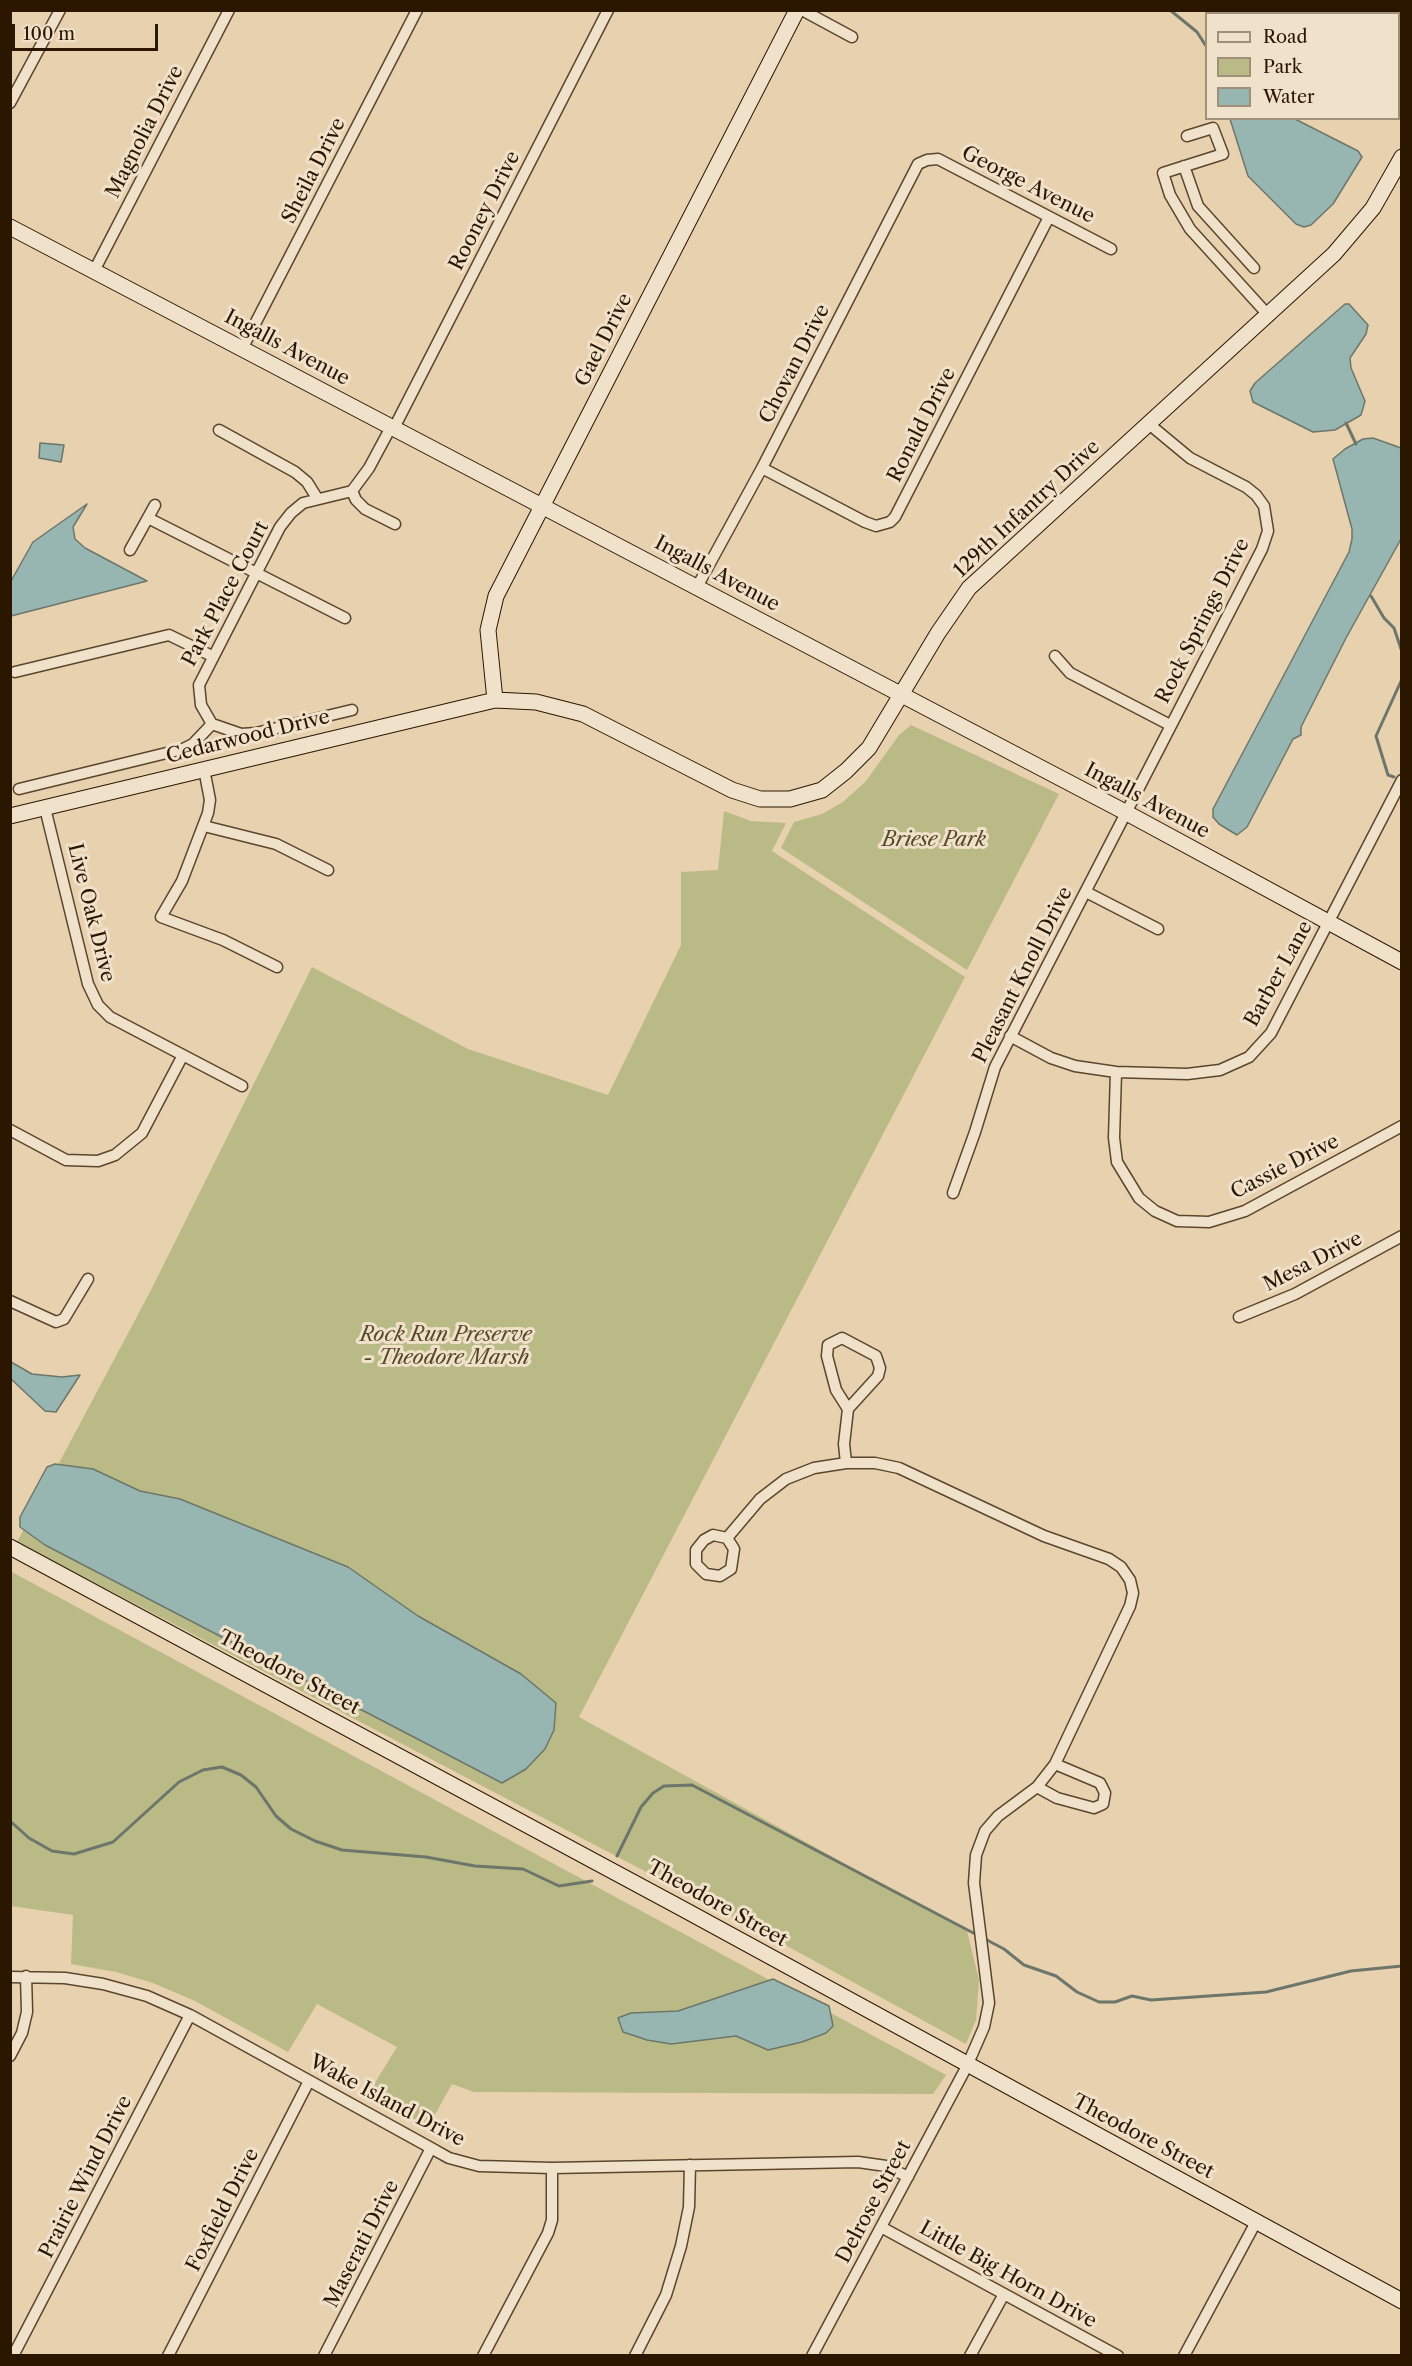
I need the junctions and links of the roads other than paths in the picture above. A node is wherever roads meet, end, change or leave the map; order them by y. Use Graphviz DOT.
graph roads {
  1 [pos="60,10"];
  2 [pos="229,10"];
  3 [pos="417,10"];
  4 [pos="608,10"];
  5 [pos="797,10"];
  6 [pos="802,10"];
  7 [pos="852,37"];
  8 [pos="10,103"];
  9 [pos="1187,136"];
  10 [pos="1401,157"];
  11 [pos="927,160"];
  12 [pos="1184,166"];
  13 [pos="1049,217"];
  14 [pos="10,227"];
  15 [pos="1112,249"];
  16 [pos="1254,268"];
  17 [pos="94,271"];
  18 [pos="1269,316"];
  19 [pos="242,349"];
  20 [pos="1149,424"];
  21 [pos="392,428"];
  22 [pos="219,430"];
  23 [pos="762,468"];
  24 [pos="352,491"];
  25 [pos="317,498"];
  26 [pos="155,505"];
  27 [pos="543,507"];
  28 [pos="148,518"];
  29 [pos="395,524"];
  30 [pos="130,550"];
  31 [pos="256,573"];
  32 [pos="697,587"];
  33 [pos="345,618"];
  34 [pos="212,656"];
  35 [pos="1055,656"];
  36 [pos="15,672"];
  37 [pos="902,695"];
  38 [pos="495,700"];
  39 [pos="352,710"];
  40 [pos="212,724"];
  41 [pos="1170,725"];
  42 [pos="204,770"];
  43 [pos="1401,780"];
  44 [pos="19,789"];
  45 [pos="45,808"];
  46 [pos="1125,812"];
  47 [pos="10,816"];
  48 [pos="204,826"];
  49 [pos="328,870"];
  50 [pos="1086,892"];
  51 [pos="1328,923"];
  52 [pos="1158,929"];
  53 [pos="1401,962"];
  54 [pos="277,967"];
  55 [pos="1010,1036"];
  56 [pos="183,1055"];
  57 [pos="1116,1072"];
  58 [pos="242,1086"];
  59 [pos="1401,1126"];
  60 [pos="10,1130"];
  61 [pos="953,1192"];
  62 [pos="1401,1236"];
  63 [pos="88,1279"];
  64 [pos="10,1301"];
  65 [pos="1239,1317"];
  66 [pos="848,1409"];
  67 [pos="846,1463"];
  68 [pos="727,1538"];
  69 [pos="10,1547"];
  70 [pos="1055,1764"];
  71 [pos="1037,1787"];
  72 [pos="26,1976"];
  73 [pos="10,1977"];
  74 [pos="190,2015"];
  75 [pos="10,2056"];
  76 [pos="967,2066"];
  77 [pos="309,2081"];
  78 [pos="431,2148"];
  79 [pos="690,2165"];
  80 [pos="552,2169"];
  81 [pos="908,2177"];
  82 [pos="1256,2222"];
  83 [pos="881,2227"];
  84 [pos="1004,2294"];
  85 [pos="1401,2301"];
  86 [pos="13,2355"];
  87 [pos="168,2355"];
  88 [pos="324,2355"];
  89 [pos="483,2355"];
  90 [pos="635,2355"];
  91 [pos="812,2355"];
  92 [pos="970,2355"];
  93 [pos="1118,2355"];
  94 [pos="1184,2355"];
  1 -- 8 [label="street"];
  2 -- 17 [label="street, Magnolia Drive"];
  3 -- 19 [label="street, Sheila Drive"];
  4 -- 21 [label="street, Rooney Drive"];
  5 -- 27 [label="street, Gael Drive"];
  6 -- 7 [label="street"];
  9 -- 12 [label="street"];
  10 -- 18 [label="street, 129th Infantry Drive"];
  11 -- 13 [label="street, George Avenue"];
  11 -- 23 [label="street, Chovan Drive"];
  12 -- 16 [label="street"];
  12 -- 18 [label="street"];
  13 -- 15 [label="street, George Avenue"];
  13 -- 23 [label="street, Ronald Drive"];
  14 -- 17 [label="street, Ingalls Avenue"];
  17 -- 19 [label="street, Ingalls Avenue"];
  18 -- 20 [label="street, 129th Infantry Drive"];
  19 -- 21 [label="street, Ingalls Avenue"];
  20 -- 37 [label="street, 129th Infantry Drive"];
  20 -- 41 [label="street, Rock Springs Drive"];
  21 -- 24 [label="street"];
  21 -- 27 [label="street, Ingalls Avenue"];
  22 -- 25 [label="street"];
  23 -- 32 [label="street, Chovan Drive"];
  24 -- 25 [label="street, Park Place Court"];
  24 -- 29 [label="street"];
  25 -- 31 [label="street, Park Place Court"];
  26 -- 28 [label="street"];
  27 -- 32 [label="street, Ingalls Avenue"];
  27 -- 38 [label="street, Gael Drive"];
  28 -- 30 [label="street"];
  28 -- 31 [label="street"];
  31 -- 33 [label="street"];
  31 -- 34 [label="street, Park Place Court"];
  32 -- 37 [label="street, Ingalls Avenue"];
  34 -- 36 [label="street"];
  34 -- 40 [label="street, Park Place Court"];
  35 -- 41 [label="street"];
  37 -- 38 [label="street, 129th Infantry Drive"];
  37 -- 46 [label="street, Ingalls Avenue"];
  38 -- 42 [label="street, Cedarwood Drive"];
  39 -- 40 [label="street"];
  40 -- 44 [label="street"];
  41 -- 46 [label="street, Rock Springs Drive"];
  42 -- 45 [label="street, Cedarwood Drive"];
  42 -- 48 [label="street"];
  43 -- 51 [label="street, Barber Lane"];
  45 -- 47 [label="street, Cedarwood Drive"];
  45 -- 56 [label="street, Live Oak Drive"];
  46 -- 50 [label="street, Pleasant Knoll Drive"];
  46 -- 51 [label="street, Ingalls Avenue"];
  48 -- 49 [label="street"];
  48 -- 54 [label="street"];
  50 -- 52 [label="street"];
  50 -- 55 [label="street, Pleasant Knoll Drive"];
  51 -- 53 [label="street, Ingalls Avenue"];
  51 -- 57 [label="street, Barber Lane"];
  55 -- 57 [label="street, Barber Lane"];
  55 -- 61 [label="street, Pleasant Knoll Drive"];
  56 -- 58 [label="street, Live Oak Drive"];
  56 -- 60 [label="street"];
  57 -- 59 [label="street, Cassie Drive"];
  62 -- 65 [label="street, Mesa Drive"];
  63 -- 64 [label="street"];
  66 -- 66 [label="street"];
  66 -- 67 [label="street"];
  67 -- 68 [label="street, Delrose Street"];
  67 -- 70 [label="street, Delrose Street"];
  69 -- 76 [label="street, Theodore Street"];
  70 -- 71 [label="street, Delrose Street"];
  70 -- 71 [label="street"];
  71 -- 76 [label="street, Delrose Street"];
  72 -- 73 [label="street, Wake Island Drive"];
  72 -- 74 [label="street, Wake Island Drive"];
  72 -- 75 [label="street"];
  74 -- 77 [label="street, Wake Island Drive"];
  74 -- 86 [label="street, Prairie Wind Drive"];
  76 -- 81 [label="street, Delrose Street"];
  76 -- 82 [label="street, Theodore Street"];
  77 -- 78 [label="street, Wake Island Drive"];
  77 -- 87 [label="street, Foxfield Drive"];
  78 -- 80 [label="street, Wake Island Drive"];
  78 -- 88 [label="street, Maserati Drive"];
  79 -- 80 [label="street, Wake Island Drive"];
  79 -- 81 [label="street, Wake Island Drive"];
  79 -- 90 [label="street"];
  80 -- 89 [label="street"];
  81 -- 83 [label="street, Delrose Street"];
  82 -- 85 [label="street, Theodore Street"];
  82 -- 94 [label="street"];
  83 -- 84 [label="street, Little Big Horn Drive"];
  83 -- 91 [label="street, Delrose Street"];
  84 -- 92 [label="street"];
  84 -- 93 [label="street, Little Big Horn Drive"];
}
